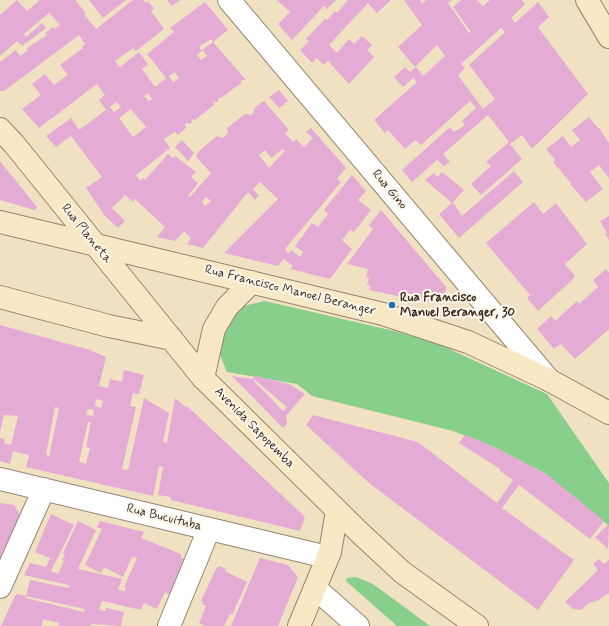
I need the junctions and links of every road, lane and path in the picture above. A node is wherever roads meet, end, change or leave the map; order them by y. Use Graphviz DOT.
graph roads {
  1 [pos="229,0"];
  2 [pos="587,0"];
  3 [pos="609,37"];
  4 [pos="0,129"];
  5 [pos="61,203"];
  6 [pos="0,222"];
  7 [pos="42,232"];
  8 [pos="96,245"];
  9 [pos="252,282"];
  10 [pos="0,297"];
  11 [pos="172,339"];
  12 [pos="203,378"];
  13 [pos="549,380"];
  14 [pos="609,413"];
  15 [pos="0,479"];
  16 [pos="44,489"];
  17 [pos="337,511"];
  18 [pos="209,529"];
  19 [pos="359,532"];
  20 [pos="328,554"];
  21 [pos="0,587"];
  22 [pos="315,588"];
  23 [pos="169,626"];
  24 [pos="299,626"];
  25 [pos="358,626"];
  26 [pos="477,626"];
  1 -- 13 [label="street, Rua Gino"];
  2 -- 3 [label="main road"];
  4 -- 5 [label="main road, Rua Planeta"];
  5 -- 7 [label="main road"];
  5 -- 8 [label="main road, Rua Planeta"];
  6 -- 7 [label="main road"];
  7 -- 8 [label="main road"];
  8 -- 9 [label="main road, Rua Francisco Manoel Beranger"];
  8 -- 11 [label="main road, Rua Planeta"];
  9 -- 12 [label="main road"];
  9 -- 13 [label="main road, Rua Francisco Manoel Beranger"];
  10 -- 11 [label="main road"];
  11 -- 12 [label="main road, Avenida Sapopemba"];
  12 -- 17 [label="main road, Avenida Sapopemba"];
  13 -- 14 [label="main road, Rua Francisco Manoel Beranger"];
  15 -- 16 [label="street, Rua Bucuituba"];
  16 -- 18 [label="street, Rua Bucuituba"];
  16 -- 21 [label="street"];
  17 -- 19 [label="main road, Avenida Sapopemba"];
  17 -- 20 [label="main road"];
  18 -- 20 [label="street, Rua Bucuituba"];
  18 -- 23 [label="street"];
  19 -- 20 [label="main road"];
  19 -- 26 [label="main road, Avenida Sapopemba"];
  20 -- 22 [label="main road"];
  22 -- 24 [label="main road"];
  22 -- 25 [label="street"];
}
